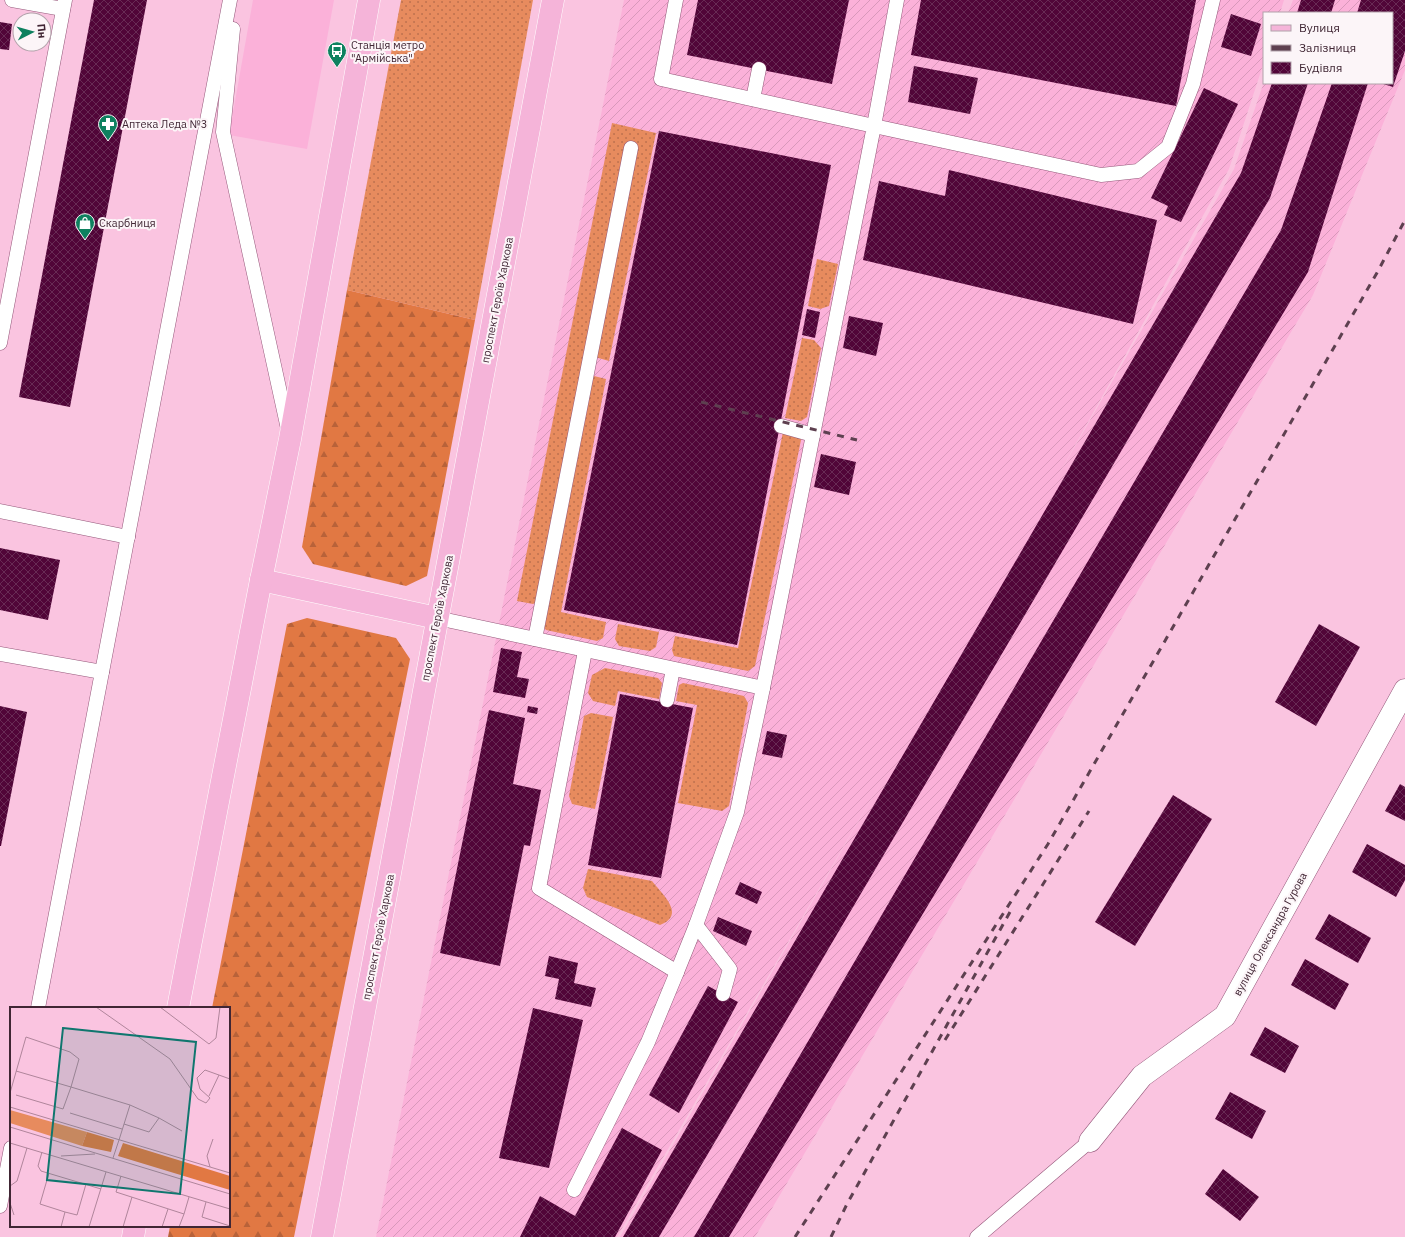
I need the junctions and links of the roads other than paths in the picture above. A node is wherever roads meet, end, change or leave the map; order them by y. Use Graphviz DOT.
graph roads {
  1 [pos="12,0"];
  2 [pos="230,0"];
  3 [pos="235,0"];
  4 [pos="369,0"];
  5 [pos="553,0"];
  6 [pos="676,0"];
  7 [pos="897,0"];
  8 [pos="1213,0"];
  9 [pos="64,5"];
  10 [pos="759,70"];
  11 [pos="754,99"];
  12 [pos="874,126"];
  13 [pos="631,148"];
  14 [pos="0,343"];
  15 [pos="781,426"];
  16 [pos="813,435"];
  17 [pos="290,439"];
  18 [pos="0,511"];
  19 [pos="128,537"];
  20 [pos="261,580"];
  21 [pos="437,618"];
  22 [pos="535,639"];
  23 [pos="585,651"];
  24 [pos="0,654"];
  25 [pos="673,669"];
  26 [pos="102,672"];
  27 [pos="764,688"];
  28 [pos="1405,690"];
  29 [pos="667,700"];
  30 [pos="696,925"];
  31 [pos="677,972"];
  32 [pos="723,994"];
  33 [pos="38,1007"];
  34 [pos="178,1007"];
  35 [pos="1090,1141"];
  36 [pos="10,1153"];
  37 [pos="574,1190"];
  38 [pos="0,1206"];
  39 [pos="135,1227"];
  40 [pos="133,1237"];
  41 [pos="322,1237"];
  42 [pos="977,1237"];
  1 -- 9 [label="lane"];
  2 -- 19 [label="lane"];
  3 -- 17 [label="lane"];
  4 -- 17 [label="main road"];
  5 -- 21 [label="main road, проспект Героїв Харкова"];
  6 -- 11 [label="lane"];
  7 -- 12 [label="lane"];
  8 -- 12 [label="lane"];
  9 -- 14 [label="lane"];
  10 -- 11 [label="lane"];
  11 -- 12 [label="lane"];
  12 -- 16 [label="lane"];
  13 -- 22 [label="lane"];
  15 -- 16 [label="lane"];
  16 -- 27 [label="lane"];
  17 -- 20 [label="main road"];
  18 -- 19 [label="lane"];
  19 -- 26 [label="lane"];
  20 -- 21 [label="main road"];
  20 -- 34 [label="main road"];
  21 -- 22 [label="lane"];
  21 -- 41 [label="main road, проспект Героїв Харкова"];
  22 -- 23 [label="lane"];
  23 -- 25 [label="lane"];
  23 -- 31 [label="lane"];
  24 -- 26 [label="lane"];
  25 -- 27 [label="lane"];
  25 -- 29 [label="lane"];
  26 -- 33 [label="lane"];
  27 -- 30 [label="lane"];
  28 -- 35 [label="street, вулиця Олександра Гурова"];
  30 -- 31 [label="lane"];
  30 -- 32 [label="lane"];
  31 -- 37 [label="lane"];
  35 -- 42 [label="lane"];
  36 -- 38 [label="lane"];
  39 -- 40 [label="main road"];
}
